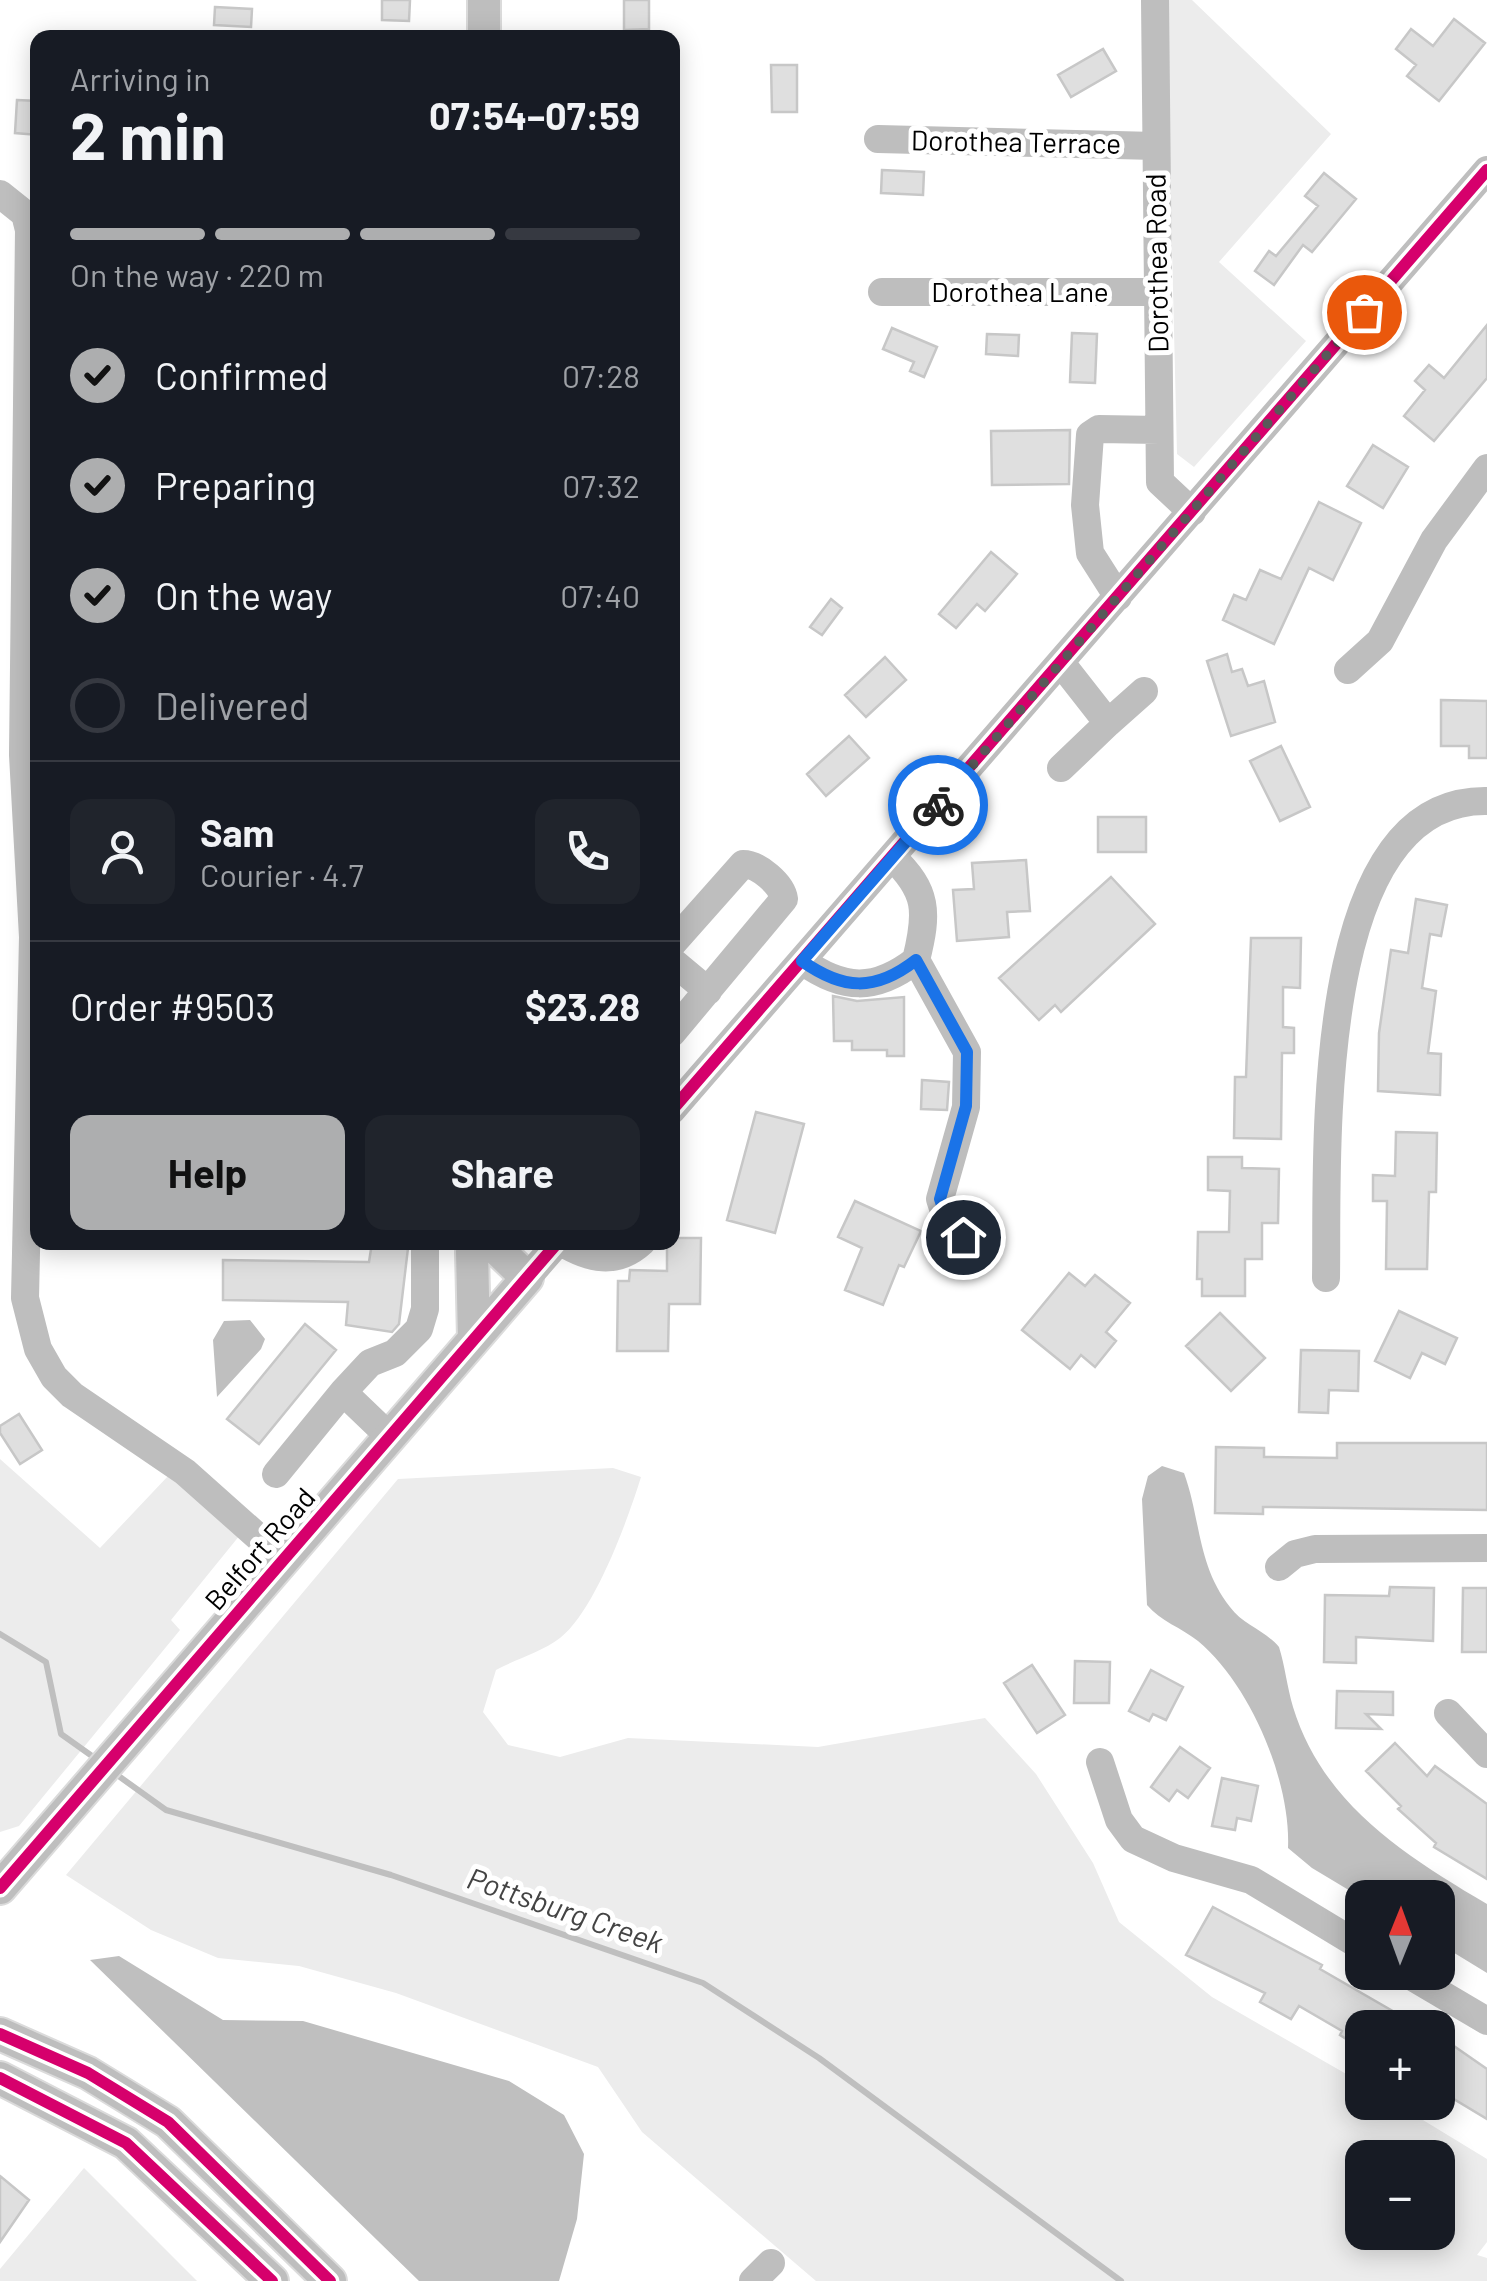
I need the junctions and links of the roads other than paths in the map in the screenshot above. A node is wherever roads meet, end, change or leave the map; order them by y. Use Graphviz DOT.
graph roads {
  1 [pos="484,0"];
  2 [pos="1155,0"];
  3 [pos="484,30"];
  4 [pos="878,139"];
  5 [pos="1155,146"];
  6 [pos="1487,170"];
  7 [pos="8,199"];
  8 [pos="882,292"];
  9 [pos="1158,292"];
  10 [pos="1159,430"];
  11 [pos="1487,468"];
  12 [pos="1192,512"];
  13 [pos="1118,597"];
  14 [pos="1061,662"];
  15 [pos="1348,670"];
  16 [pos="1144,690"];
  17 [pos="1108,723"];
  18 [pos="1061,768"];
  19 [pos="1487,801"];
  20 [pos="892,856"];
  21 [pos="30,901"];
  22 [pos="680,935"];
  23 [pos="916,960"];
  24 [pos="802,961"];
  25 [pos="680,967"];
  26 [pos="708,992"];
  27 [pos="30,993"];
  28 [pos="680,1024"];
  29 [pos="0,1065"];
  30 [pos="27,1076"];
  31 [pos="680,1090"];
  32 [pos="977,1245"];
  33 [pos="425,1250"];
  34 [pos="473,1250"];
  35 [pos="498,1250"];
  36 [pos="553,1250"];
  37 [pos="574,1250"];
  38 [pos="631,1250"];
  39 [pos="527,1278"];
  40 [pos="1326,1278"];
  41 [pos="474,1339"];
  42 [pos="343,1392"];
  43 [pos="390,1437"];
  44 [pos="276,1474"];
  45 [pos="1487,1548"];
  46 [pos="284,1560"];
  47 [pos="1278,1567"];
  48 [pos="1448,1713"];
  49 [pos="1487,1754"];
  50 [pos="1100,1762"];
  51 [pos="0,1888"];
  52 [pos="1345,1938"];
  53 [pos="1434,1990"];
  54 [pos="1487,2022"];
  55 [pos="0,2034"];
  56 [pos="0,2078"];
  57 [pos="272,2281"];
  58 [pos="330,2281"];
  1 -- 3 [label="main road"];
  2 -- 5 [label="street, Dorothea Road"];
  4 -- 5 [label="street, Dorothea Terrace"];
  5 -- 9 [label="street, Dorothea Road"];
  6 -- 12 [label="street"];
  7 -- 21 [label="street"];
  8 -- 9 [label="street, Dorothea Lane"];
  9 -- 10 [label="street, Dorothea Road"];
  10 -- 12 [label="street, Dorothea Road"];
  10 -- 13 [label="street"];
  11 -- 15 [label="street"];
  12 -- 13 [label="street"];
  13 -- 14 [label="street"];
  14 -- 17 [label="street"];
  14 -- 20 [label="street"];
  16 -- 17 [label="street"];
  17 -- 18 [label="street"];
  19 -- 40 [label="street"];
  20 -- 23 [label="street"];
  20 -- 24 [label="street"];
  22 -- 26 [label="street"];
  23 -- 24 [label="street"];
  23 -- 32 [label="street"];
  24 -- 31 [label="street"];
  25 -- 26 [label="street"];
  26 -- 28 [label="street"];
  27 -- 30 [label="street"];
  29 -- 30 [label="street"];
  30 -- 46 [label="street"];
  33 -- 42 [label="street"];
  34 -- 41 [label="main road"];
  35 -- 39 [label="main road"];
  36 -- 39 [label="street, Belfort Road"];
  37 -- 38 [label="street"];
  39 -- 41 [label="main road, Belfort Road"];
  41 -- 43 [label="main road, Belfort Road"];
  42 -- 43 [label="street"];
  42 -- 44 [label="street"];
  43 -- 46 [label="main road, Belfort Road"];
  45 -- 47 [label="street"];
  46 -- 51 [label="main road, Belfort Road"];
  48 -- 49 [label="street"];
  50 -- 52 [label="street"];
  53 -- 54 [label="street"];
  55 -- 58 [label="main road"];
  56 -- 57 [label="main road"];
}
